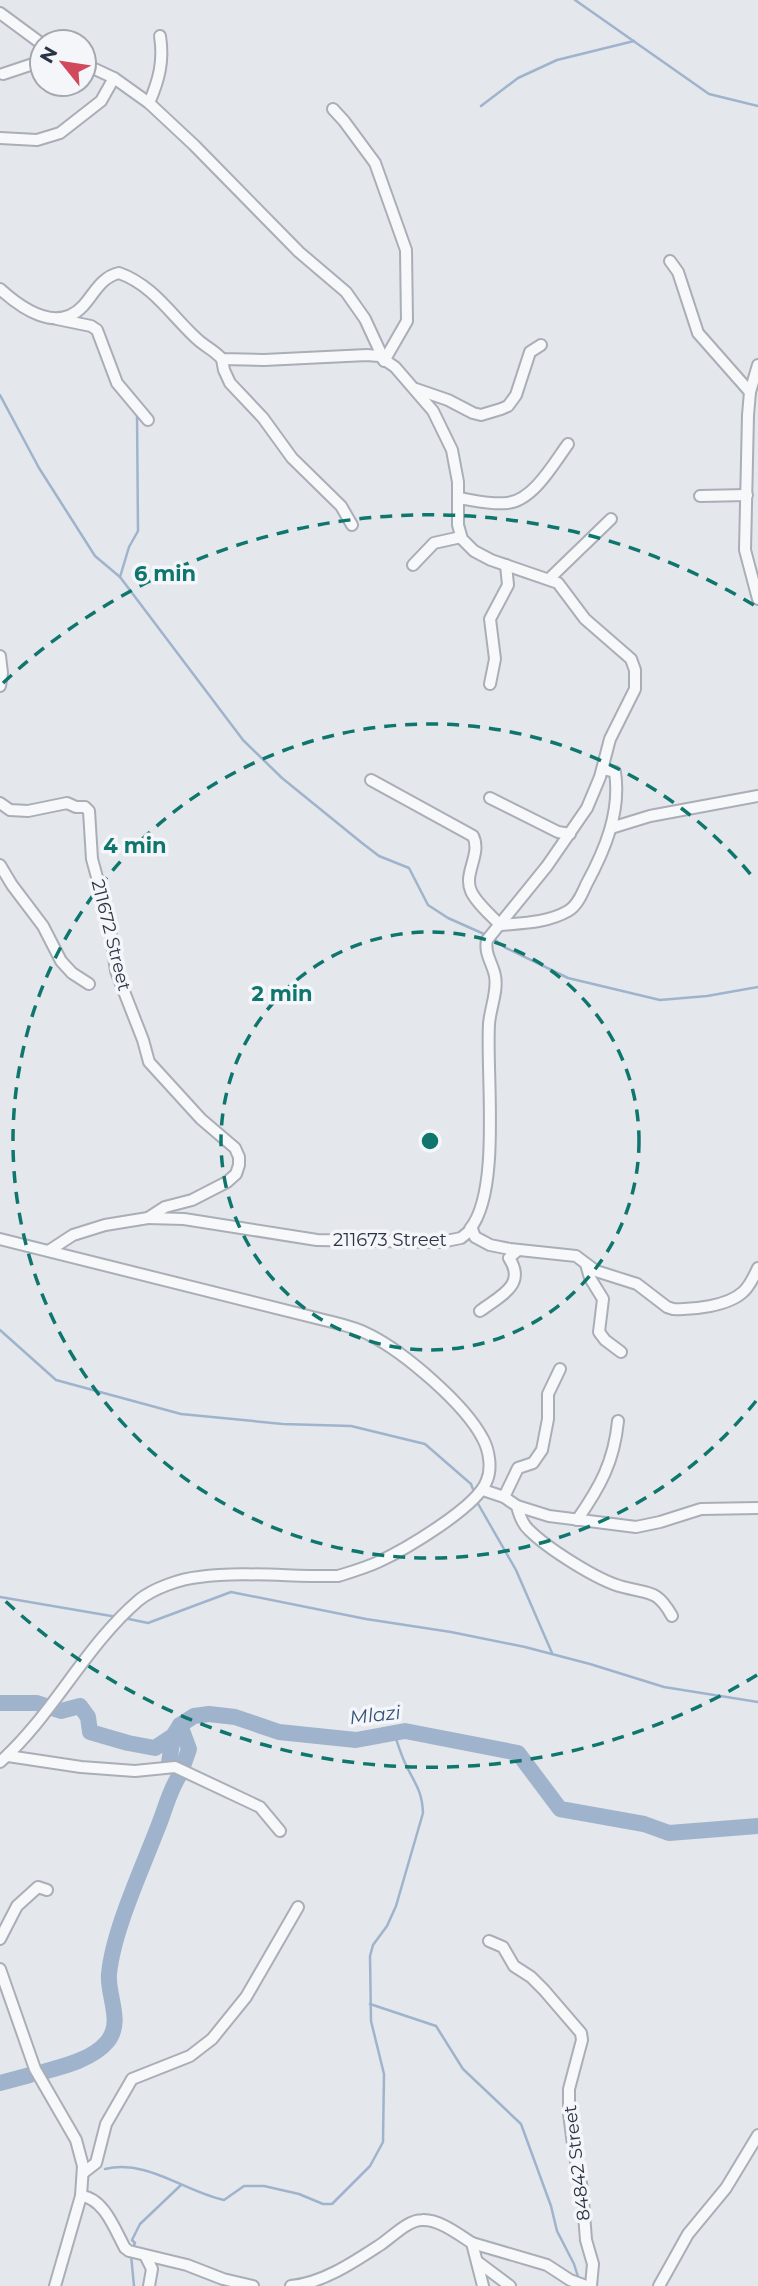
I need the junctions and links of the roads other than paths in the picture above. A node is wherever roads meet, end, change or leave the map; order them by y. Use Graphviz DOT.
graph roads {
  1 [pos="0,13"];
  2 [pos="28,34"];
  3 [pos="160,36"];
  4 [pos="28,66"];
  5 [pos="98,71"];
  6 [pos="3,74"];
  7 [pos="114,78"];
  8 [pos="149,103"];
  9 [pos="332,109"];
  10 [pos="0,138"];
  11 [pos="670,261"];
  12 [pos="0,289"];
  13 [pos="57,319"];
  14 [pos="541,345"];
  15 [pos="222,359"];
  16 [pos="384,361"];
  17 [pos="758,365"];
  18 [pos="416,389"];
  19 [pos="750,392"];
  20 [pos="148,420"];
  21 [pos="568,444"];
  22 [pos="747,495"];
  23 [pos="700,496"];
  24 [pos="458,498"];
  25 [pos="611,519"];
  26 [pos="352,525"];
  27 [pos="461,537"];
  28 [pos="413,565"];
  29 [pos="506,565"];
  30 [pos="549,579"];
  31 [pos="758,600"];
  32 [pos="0,656"];
  33 [pos="490,684"];
  34 [pos="0,686"];
  35 [pos="603,769"];
  36 [pos="371,780"];
  37 [pos="758,796"];
  38 [pos="490,798"];
  39 [pos="0,803"];
  40 [pos="611,828"];
  41 [pos="570,834"];
  42 [pos="0,865"];
  43 [pos="500,925"];
  44 [pos="89,984"];
  45 [pos="145,1218"];
  46 [pos="472,1229"];
  47 [pos="0,1239"];
  48 [pos="50,1250"];
  49 [pos="517,1251"];
  50 [pos="586,1264"];
  51 [pos="758,1268"];
  52 [pos="480,1311"];
  53 [pos="621,1352"];
  54 [pos="559,1368"];
  55 [pos="618,1422"];
  56 [pos="483,1490"];
  57 [pos="504,1497"];
  58 [pos="517,1506"];
  59 [pos="758,1507"];
  60 [pos="577,1520"];
  61 [pos="672,1616"];
  62 [pos="4,1759"];
  63 [pos="280,1831"];
  64 [pos="47,1890"];
  65 [pos="298,1907"];
  66 [pos="0,1939"];
  67 [pos="489,1941"];
  68 [pos="0,1969"];
  69 [pos="758,2136"];
  70 [pos="83,2173"];
  71 [pos="81,2196"];
  72 [pos="472,2243"];
  73 [pos="137,2254"];
  74 [pos="478,2262"];
  75 [pos="663,2284"];
  76 [pos="55,2286"];
  77 [pos="149,2286"];
  78 [pos="253,2286"];
  79 [pos="291,2286"];
  80 [pos="482,2286"];
  81 [pos="510,2286"];
  82 [pos="589,2286"];
  1 -- 2 [label="street"];
  3 -- 8 [label="street"];
  4 -- 6 [label="street"];
  5 -- 7 [label="street"];
  7 -- 8 [label="street"];
  7 -- 10 [label="street"];
  8 -- 16 [label="street"];
  9 -- 16 [label="street"];
  11 -- 19 [label="street"];
  12 -- 13 [label="street"];
  13 -- 15 [label="street"];
  13 -- 20 [label="street"];
  14 -- 18 [label="street"];
  15 -- 16 [label="street"];
  15 -- 26 [label="street"];
  16 -- 18 [label="street"];
  17 -- 19 [label="street"];
  18 -- 24 [label="street"];
  19 -- 22 [label="street"];
  21 -- 24 [label="street"];
  22 -- 23 [label="street"];
  22 -- 31 [label="street"];
  24 -- 27 [label="street"];
  25 -- 30 [label="street"];
  27 -- 28 [label="street"];
  27 -- 29 [label="street"];
  29 -- 30 [label="street"];
  29 -- 33 [label="street"];
  30 -- 35 [label="street"];
  32 -- 34 [label="street"];
  35 -- 40 [label="street"];
  35 -- 41 [label="street"];
  36 -- 43 [label="street"];
  37 -- 40 [label="street"];
  38 -- 41 [label="street"];
  39 -- 45 [label="street, 211672 Street"];
  40 -- 43 [label="street"];
  41 -- 43 [label="street"];
  42 -- 44 [label="street"];
  43 -- 46 [label="street"];
  45 -- 46 [label="street, 211673 Street"];
  45 -- 48 [label="street"];
  46 -- 49 [label="street, 211673 Street"];
  47 -- 48 [label="street"];
  48 -- 56 [label="street"];
  49 -- 50 [label="street, 211673 Street"];
  49 -- 52 [label="street"];
  50 -- 51 [label="street, 211673 Street"];
  50 -- 53 [label="street"];
  54 -- 57 [label="street"];
  55 -- 60 [label="street"];
  56 -- 57 [label="street"];
  56 -- 62 [label="street"];
  57 -- 58 [label="street"];
  58 -- 60 [label="street"];
  58 -- 61 [label="street"];
  59 -- 60 [label="street"];
  62 -- 63 [label="street"];
  64 -- 66 [label="street"];
  65 -- 70 [label="street"];
  67 -- 82 [label="street, 84842 Street"];
  68 -- 70 [label="street"];
  69 -- 75 [label="street"];
  70 -- 71 [label="street"];
  71 -- 73 [label="street"];
  71 -- 76 [label="street"];
  72 -- 74 [label="street"];
  72 -- 79 [label="street"];
  72 -- 82 [label="street"];
  73 -- 77 [label="street"];
  73 -- 78 [label="street"];
  74 -- 80 [label="street"];
  74 -- 81 [label="street"];
}
